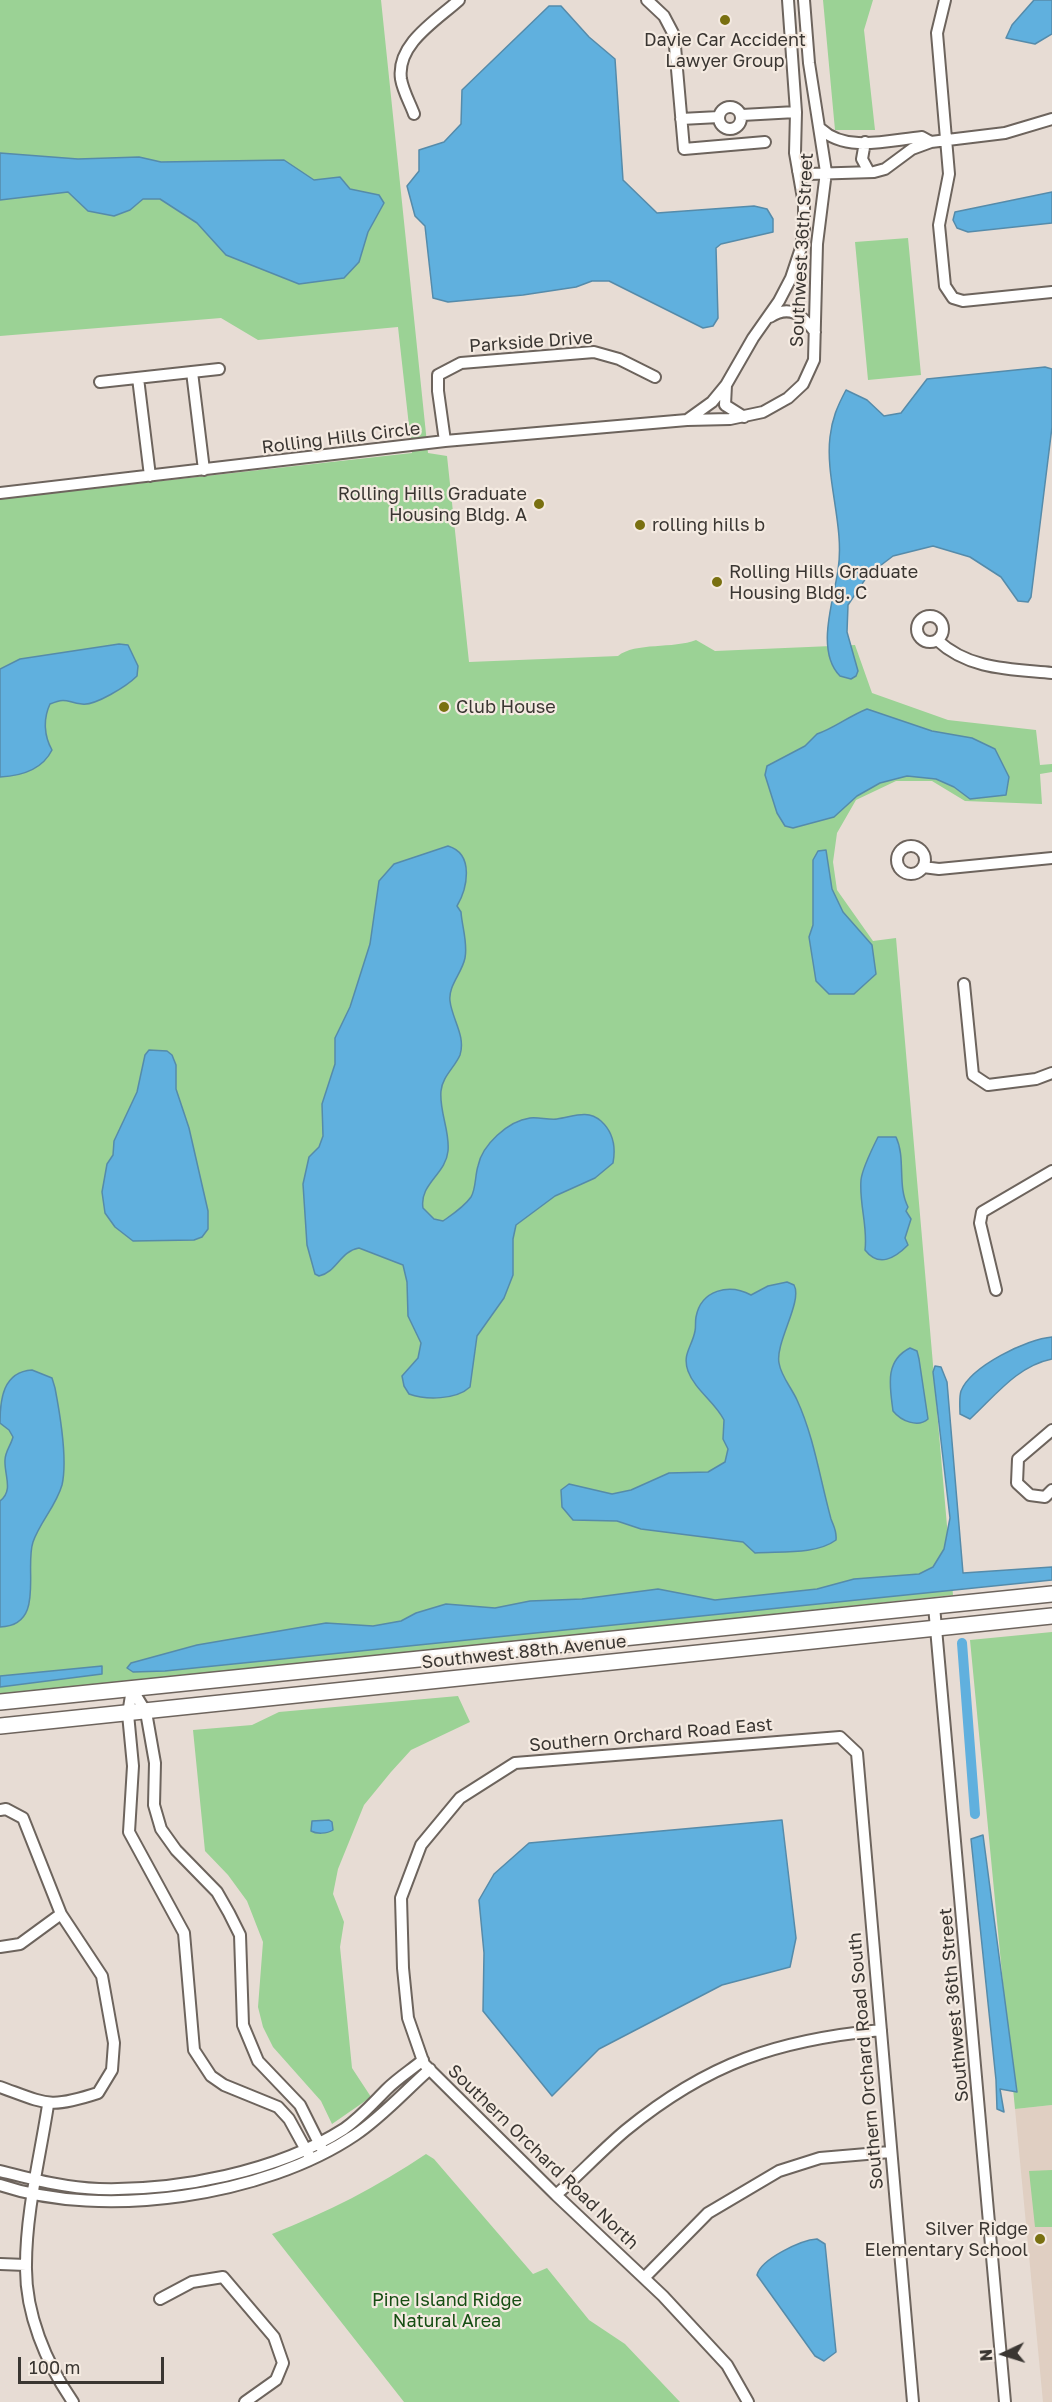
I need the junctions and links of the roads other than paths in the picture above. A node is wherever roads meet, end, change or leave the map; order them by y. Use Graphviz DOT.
graph roads {
  1 [pos="459,0"];
  2 [pos="647,0"];
  3 [pos="788,0"];
  4 [pos="804,0"];
  5 [pos="945,0"];
  6 [pos="809,63"];
  7 [pos="792,65"];
  8 [pos="796,112"];
  9 [pos="414,114"];
  10 [pos="742,115"];
  11 [pos="719,117"];
  12 [pos="681,119"];
  13 [pos="1052,119"];
  14 [pos="821,129"];
  15 [pos="946,141"];
  16 [pos="765,142"];
  17 [pos="864,142"];
  18 [pos="930,142"];
  19 [pos="798,171"];
  20 [pos="826,172"];
  21 [pos="869,172"];
  22 [pos="1052,292"];
  23 [pos="769,318"];
  24 [pos="816,332"];
  25 [pos="219,369"];
  26 [pos="192,372"];
  27 [pos="655,377"];
  28 [pos="138,378"];
  29 [pos="100,382"];
  30 [pos="726,385"];
  31 [pos="744,417"];
  32 [pos="687,420"];
  33 [pos="445,441"];
  34 [pos="204,470"];
  35 [pos="150,476"];
  36 [pos="0,493"];
  37 [pos="937,640"];
  38 [pos="1052,673"];
  39 [pos="1052,858"];
  40 [pos="923,867"];
  41 [pos="964,984"];
  42 [pos="1052,1072"];
  43 [pos="1052,1171"];
  44 [pos="996,1290"];
  45 [pos="1052,1430"];
  46 [pos="1052,1490"];
  47 [pos="1052,1594"];
  48 [pos="934,1606"];
  49 [pos="1052,1616"];
  50 [pos="936,1628"];
  51 [pos="132,1689"];
  52 [pos="0,1702"];
  53 [pos="146,1712"];
  54 [pos="128,1714"];
  55 [pos="0,1726"];
  56 [pos="857,1753"];
  57 [pos="0,1810"];
  58 [pos="401,1898"];
  59 [pos="61,1914"];
  60 [pos="0,1947"];
  61 [pos="881,2030"];
  62 [pos="426,2065"];
  63 [pos="0,2087"];
  64 [pos="48,2105"];
  65 [pos="320,2142"];
  66 [pos="306,2148"];
  67 [pos="890,2152"];
  68 [pos="324,2153"];
  69 [pos="311,2159"];
  70 [pos="0,2171"];
  71 [pos="37,2180"];
  72 [pos="0,2185"];
  73 [pos="35,2192"];
  74 [pos="556,2195"];
  75 [pos="0,2264"];
  76 [pos="26,2265"];
  77 [pos="644,2278"];
  78 [pos="160,2299"];
  79 [pos="73,2402"];
  80 [pos="245,2402"];
  81 [pos="748,2402"];
  82 [pos="913,2402"];
  83 [pos="1005,2402"];
  1 -- 9 [label="street"];
  2 -- 12 [label="street"];
  3 -- 7 [label="street, Southwest 36th Street"];
  4 -- 6 [label="street, Southwest 36th Street"];
  5 -- 15 [label="street"];
  6 -- 7 [label="street"];
  6 -- 14 [label="street, Southwest 36th Street"];
  7 -- 8 [label="street, Southwest 36th Street"];
  8 -- 10 [label="street"];
  8 -- 19 [label="street, Southwest 36th Street"];
  10 -- 11 [label="street"];
  10 -- 11 [label="street"];
  11 -- 12 [label="street"];
  12 -- 16 [label="street"];
  13 -- 15 [label="street"];
  14 -- 17 [label="street"];
  14 -- 20 [label="street, Southwest 36th Street"];
  15 -- 18 [label="street"];
  15 -- 22 [label="street"];
  17 -- 18 [label="street"];
  17 -- 21 [label="street"];
  18 -- 21 [label="street"];
  19 -- 20 [label="street"];
  19 -- 23 [label="street, Southwest 36th Street"];
  20 -- 21 [label="street"];
  20 -- 24 [label="street, Southwest 36th Street"];
  23 -- 24 [label="street"];
  23 -- 30 [label="street, Southwest 36th Street"];
  24 -- 31 [label="street, Southwest 36th Street"];
  25 -- 26 [label="street"];
  26 -- 28 [label="street"];
  26 -- 34 [label="street"];
  27 -- 33 [label="street, Parkside Drive"];
  28 -- 29 [label="street"];
  28 -- 35 [label="street"];
  30 -- 31 [label="street"];
  30 -- 32 [label="street, Southwest 36th Street"];
  31 -- 32 [label="street, Southwest 36th Street"];
  32 -- 33 [label="street, Rolling Hills Circle"];
  33 -- 34 [label="street, Rolling Hills Circle"];
  34 -- 35 [label="street, Rolling Hills Circle"];
  35 -- 36 [label="street, Rolling Hills Circle"];
  37 -- 38 [label="street"];
  39 -- 40 [label="street"];
  41 -- 42 [label="street"];
  43 -- 44 [label="street"];
  45 -- 46 [label="street"];
  47 -- 48 [label="main road, Southwest 88th Avenue"];
  48 -- 50 [label="street, Southwest 36th Street"];
  48 -- 51 [label="main road, Southwest 88th Avenue"];
  49 -- 50 [label="main road, Southwest 88th Avenue"];
  50 -- 53 [label="main road, Southwest 88th Avenue"];
  50 -- 83 [label="street, Southwest 36th Street"];
  51 -- 52 [label="main road, Southwest 88th Avenue"];
  51 -- 53 [label="street"];
  51 -- 54 [label="street"];
  53 -- 54 [label="main road, Southwest 88th Avenue"];
  53 -- 65 [label="street"];
  54 -- 55 [label="main road, Southwest 88th Avenue"];
  54 -- 66 [label="street"];
  56 -- 58 [label="street, Southern Orchard Road East"];
  56 -- 61 [label="street, Southern Orchard Road South"];
  57 -- 59 [label="street"];
  58 -- 62 [label="street, Southern Orchard Road North"];
  59 -- 60 [label="street"];
  59 -- 64 [label="street"];
  61 -- 67 [label="street, Southern Orchard Road South"];
  61 -- 74 [label="street"];
  62 -- 65 [label="street"];
  62 -- 68 [label="street"];
  62 -- 74 [label="street, Southern Orchard Road North"];
  63 -- 64 [label="street"];
  64 -- 71 [label="street"];
  65 -- 66 [label="street"];
  65 -- 68 [label="street"];
  66 -- 69 [label="street"];
  66 -- 71 [label="street"];
  67 -- 77 [label="street"];
  67 -- 82 [label="street, Southern Orchard Road South"];
  68 -- 69 [label="street"];
  69 -- 73 [label="street"];
  70 -- 71 [label="street"];
  71 -- 73 [label="street"];
  72 -- 73 [label="street"];
  73 -- 76 [label="street"];
  74 -- 77 [label="street, Southern Orchard Road North"];
  75 -- 76 [label="street"];
  76 -- 79 [label="street"];
  77 -- 81 [label="street, Southern Orchard Road North"];
  78 -- 80 [label="street"];
}
